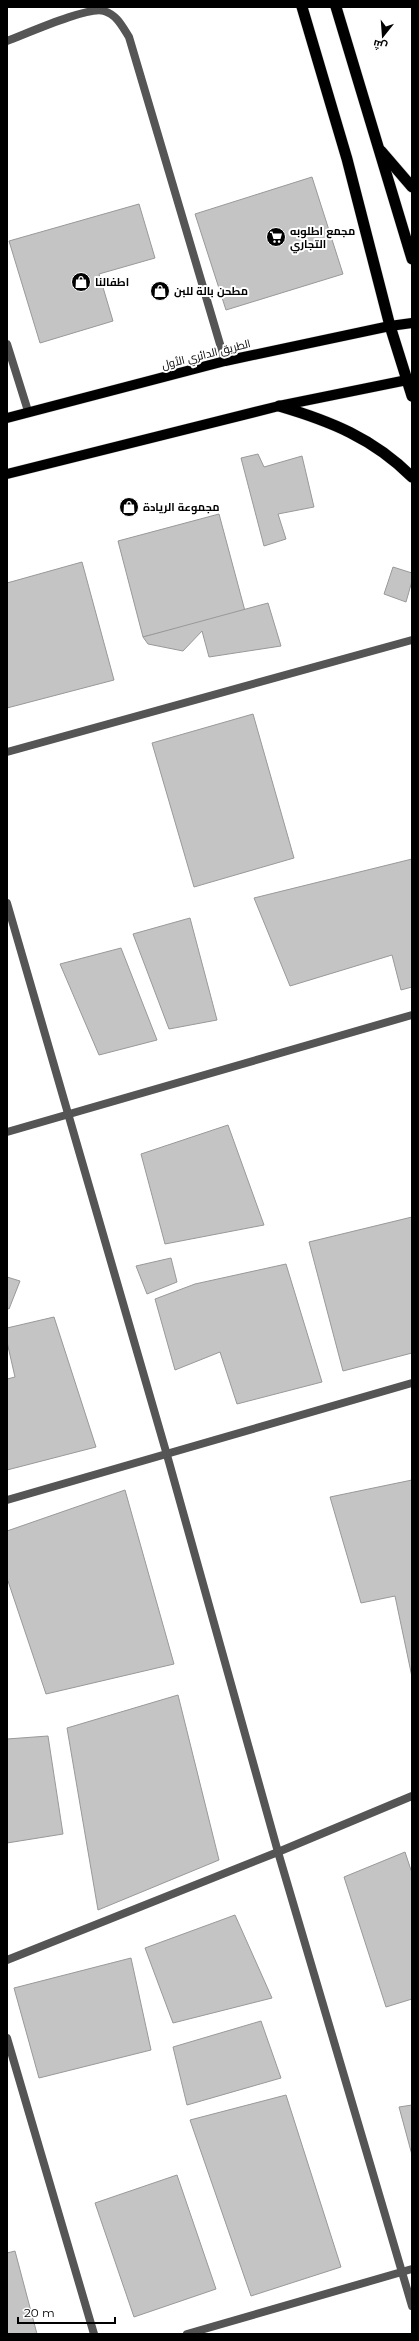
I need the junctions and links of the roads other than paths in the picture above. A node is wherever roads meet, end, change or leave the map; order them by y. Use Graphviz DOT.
graph roads {
  1 [pos="302,7"];
  2 [pos="336,7"];
  3 [pos="7,41"];
  4 [pos="378,147"];
  5 [pos="412,186"];
  6 [pos="412,259"];
  7 [pos="412,323"];
  8 [pos="390,326"];
  9 [pos="7,344"];
  10 [pos="225,361"];
  11 [pos="409,379"];
  12 [pos="412,396"];
  13 [pos="278,406"];
  14 [pos="28,411"];
  15 [pos="7,418"];
  16 [pos="7,474"];
  17 [pos="412,477"];
  18 [pos="412,640"];
  19 [pos="7,752"];
  20 [pos="7,903"];
  21 [pos="412,1015"];
  22 [pos="69,1115"];
  23 [pos="7,1132"];
  24 [pos="412,1383"];
  25 [pos="167,1454"];
  26 [pos="7,1500"];
  27 [pos="412,1796"];
  28 [pos="278,1852"];
  29 [pos="7,1960"];
  30 [pos="7,2038"];
  31 [pos="412,2269"];
  32 [pos="402,2272"];
  33 [pos="412,2306"];
  34 [pos="94,2334"];
  35 [pos="187,2334"];
  1 -- 8 [label="highway"];
  2 -- 4 [label="highway"];
  3 -- 10 [label="street"];
  4 -- 5 [label="highway"];
  4 -- 6 [label="highway"];
  7 -- 8 [label="main road, الطريق الدائري الأول"];
  8 -- 10 [label="main road, الطريق الدائري الأول"];
  8 -- 11 [label="highway"];
  9 -- 14 [label="street"];
  10 -- 14 [label="main road, الطريق الدائري الأول"];
  11 -- 12 [label="highway"];
  11 -- 13 [label="main road"];
  13 -- 16 [label="main road"];
  13 -- 17 [label="highway"];
  14 -- 15 [label="main road, الطريق الدائري الأول"];
  18 -- 19 [label="street"];
  20 -- 22 [label="street"];
  21 -- 22 [label="street"];
  22 -- 23 [label="street"];
  22 -- 25 [label="street"];
  24 -- 25 [label="street"];
  25 -- 26 [label="street"];
  25 -- 28 [label="street"];
  27 -- 28 [label="street"];
  28 -- 29 [label="street"];
  28 -- 32 [label="street"];
  30 -- 34 [label="street"];
  31 -- 32 [label="street"];
  32 -- 33 [label="street"];
  32 -- 35 [label="street"];
}
